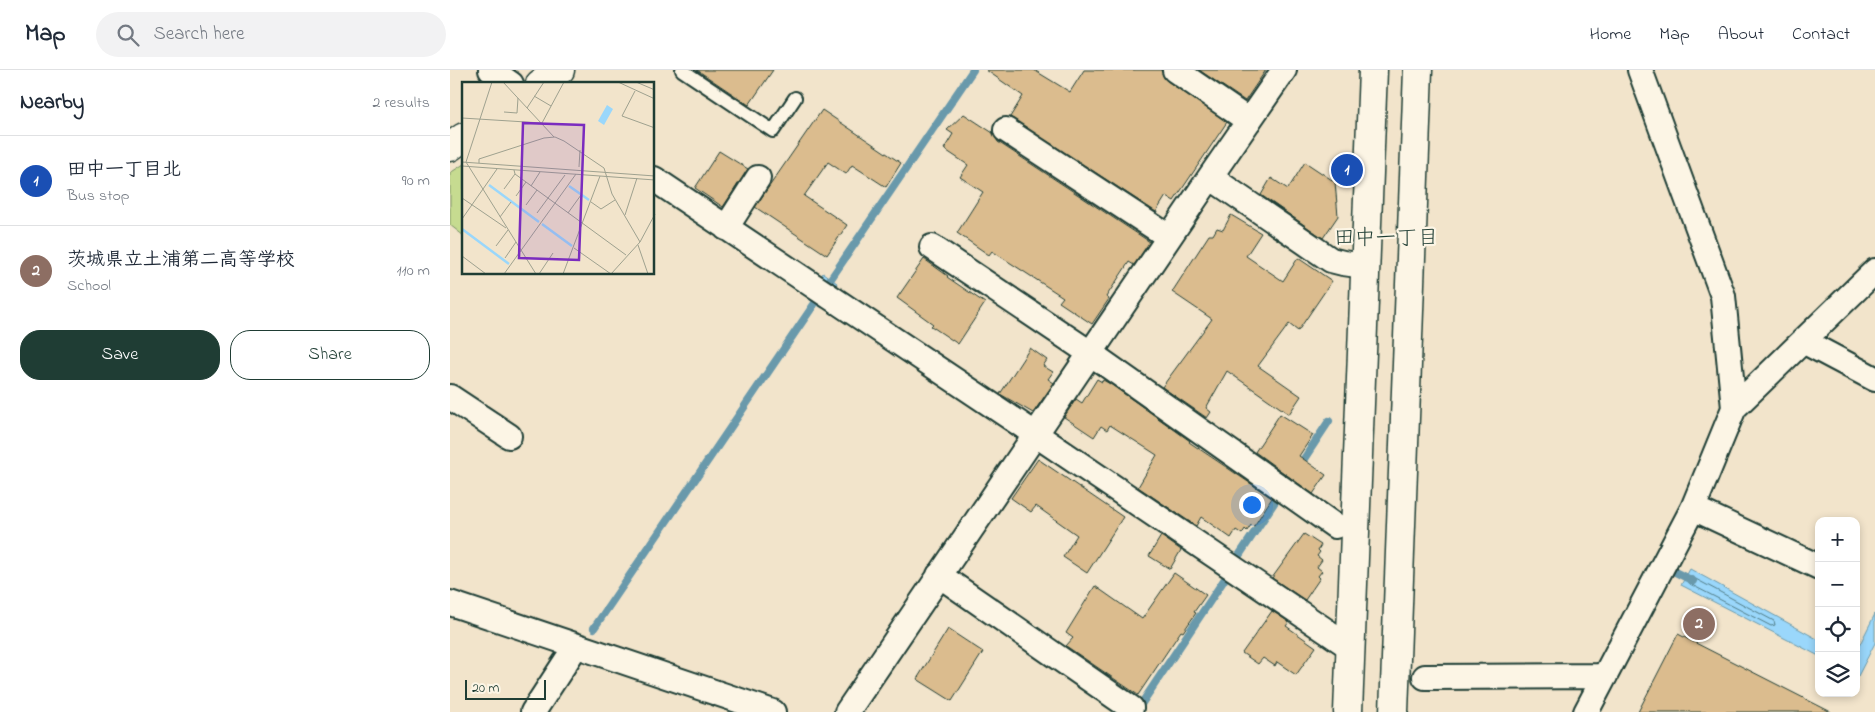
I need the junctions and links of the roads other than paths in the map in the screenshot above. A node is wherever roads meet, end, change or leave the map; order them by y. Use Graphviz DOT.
graph roads {
  1 [pos="491,70"];
  2 [pos="560,70"];
  3 [pos="682,70"];
  4 [pos="1175,70"];
  5 [pos="1284,70"];
  6 [pos="1373,70"];
  7 [pos="1418,70"];
  8 [pos="1640,70"];
  9 [pos="508,82"];
  10 [pos="543,82"];
  11 [pos="795,98"];
  12 [pos="1249,121"];
  13 [pos="1006,130"];
  14 [pos="462,138"];
  15 [pos="450,147"];
  16 [pos="1210,177"];
  17 [pos="758,178"];
  18 [pos="655,180"];
  19 [pos="726,228"];
  20 [pos="1169,237"];
  21 [pos="932,247"];
  22 [pos="1366,266"];
  23 [pos="1875,271"];
  24 [pos="1803,342"];
  25 [pos="1090,353"];
  26 [pos="1875,378"];
  27 [pos="450,398"];
  28 [pos="1734,408"];
  29 [pos="1035,434"];
  30 [pos="510,436"];
  31 [pos="1693,508"];
  32 [pos="1335,526"];
  33 [pos="1815,565"];
  34 [pos="939,575"];
  35 [pos="450,603"];
  36 [pos="576,646"];
  37 [pos="1350,647"];
  38 [pos="1605,676"];
  39 [pos="1425,677"];
  40 [pos="1132,708"];
  41 [pos="532,712"];
  42 [pos="773,712"];
  43 [pos="847,712"];
  44 [pos="1348,712"];
  45 [pos="1394,712"];
  46 [pos="1586,712"];
  1 -- 9 [label="street"];
  2 -- 10 [label="street"];
  3 -- 11 [label="lane"];
  4 -- 12 [label="street"];
  5 -- 12 [label="street"];
  6 -- 22 [label="street"];
  7 -- 45 [label="street"];
  8 -- 28 [label="street"];
  12 -- 16 [label="street"];
  13 -- 20 [label="street"];
  14 -- 15 [label="street"];
  16 -- 20 [label="street"];
  16 -- 22 [label="street"];
  17 -- 19 [label="street"];
  18 -- 19 [label="street"];
  19 -- 29 [label="street"];
  20 -- 25 [label="street"];
  21 -- 25 [label="street"];
  22 -- 37 [label="street"];
  23 -- 24 [label="street"];
  24 -- 26 [label="street"];
  24 -- 28 [label="street"];
  25 -- 29 [label="street"];
  25 -- 32 [label="street"];
  27 -- 30 [label="street"];
  28 -- 31 [label="street"];
  29 -- 34 [label="street"];
  29 -- 37 [label="street"];
  31 -- 33 [label="street"];
  31 -- 38 [label="street"];
  34 -- 40 [label="street"];
  34 -- 43 [label="street"];
  35 -- 36 [label="street"];
  36 -- 41 [label="street"];
  36 -- 42 [label="street"];
  37 -- 44 [label="street"];
  38 -- 39 [label="street"];
  38 -- 46 [label="street"];
}
